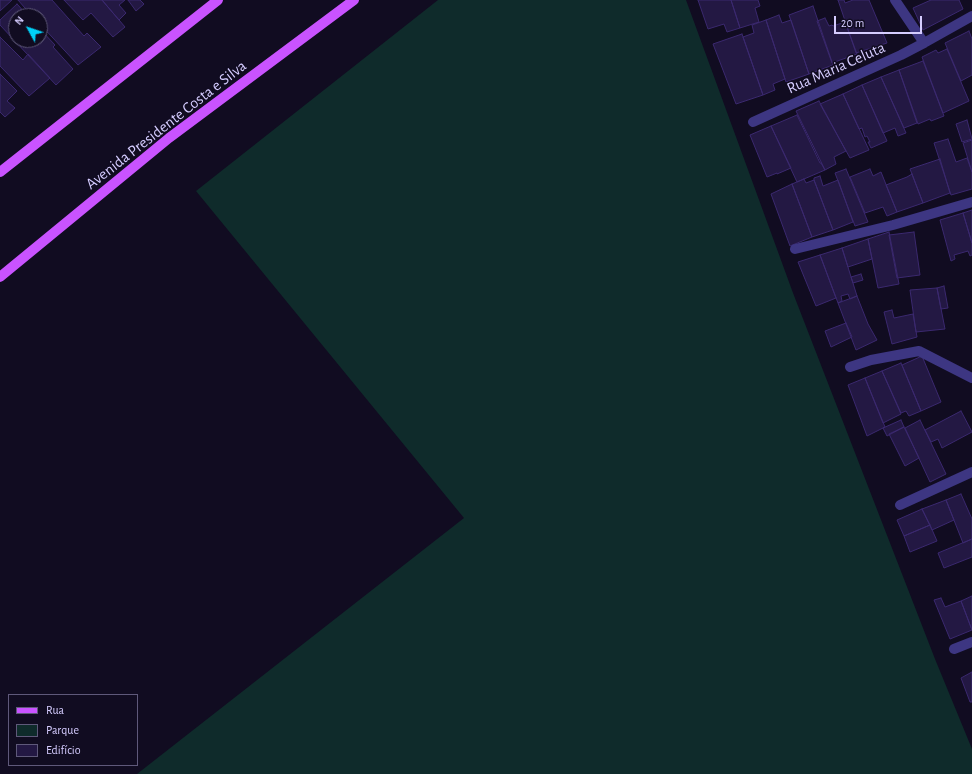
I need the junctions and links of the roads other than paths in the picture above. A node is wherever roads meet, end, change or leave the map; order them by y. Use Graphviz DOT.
graph roads {
  1 [pos="218,0"];
  2 [pos="354,0"];
  3 [pos="895,0"];
  4 [pos="972,16"];
  5 [pos="924,43"];
  6 [pos="753,122"];
  7 [pos="0,172"];
  8 [pos="972,202"];
  9 [pos="795,249"];
  10 [pos="0,277"];
  11 [pos="850,367"];
  12 [pos="972,378"];
  13 [pos="972,472"];
  14 [pos="900,505"];
  15 [pos="972,642"];
  16 [pos="954,649"];
  1 -- 7 [label="main road"];
  2 -- 10 [label="main road, Avenida Presidente Costa e Silva"];
  3 -- 5 [label="street"];
  4 -- 5 [label="street, Rua Maria Celuta"];
  5 -- 6 [label="street, Rua Maria Celuta"];
  8 -- 9 [label="street"];
  11 -- 12 [label="street"];
  13 -- 14 [label="street"];
  15 -- 16 [label="street"];
}
